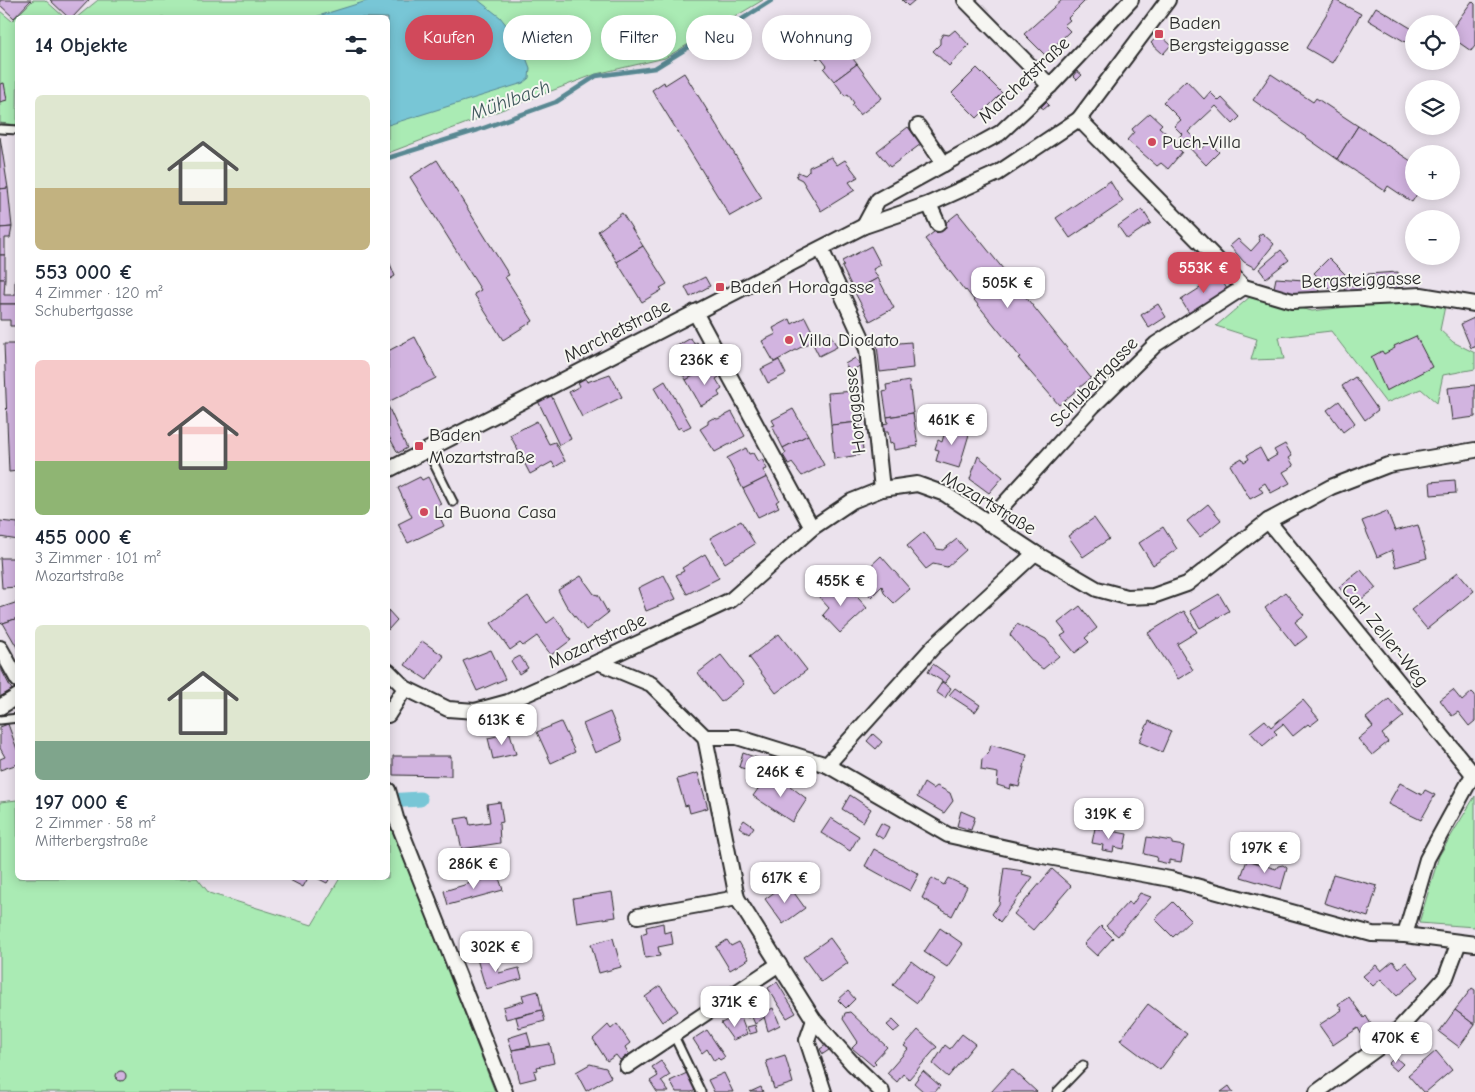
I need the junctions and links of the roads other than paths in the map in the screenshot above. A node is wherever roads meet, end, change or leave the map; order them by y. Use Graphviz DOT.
graph roads {
  1 [pos="965,0"];
  2 [pos="1131,0"];
  3 [pos="1168,0"];
  4 [pos="1050,86"];
  5 [pos="1079,119"];
  6 [pos="918,126"];
  7 [pos="0,128"];
  8 [pos="15,130"];
  9 [pos="944,164"];
  10 [pos="929,204"];
  11 [pos="938,224"];
  12 [pos="864,226"];
  13 [pos="821,248"];
  14 [pos="1244,286"];
  15 [pos="1475,304"];
  16 [pos="695,312"];
  17 [pos="427,450"];
  18 [pos="1475,450"];
  19 [pos="390,469"];
  20 [pos="882,489"];
  21 [pos="453,502"];
  22 [pos="1268,521"];
  23 [pos="987,523"];
  24 [pos="812,528"];
  25 [pos="1035,554"];
  26 [pos="0,648"];
  27 [pos="598,662"];
  28 [pos="390,673"];
  29 [pos="15,675"];
  30 [pos="405,688"];
  31 [pos="15,698"];
  32 [pos="0,706"];
  33 [pos="390,712"];
  34 [pos="15,718"];
  35 [pos="0,720"];
  36 [pos="705,737"];
  37 [pos="827,765"];
  38 [pos="1474,772"];
  39 [pos="390,804"];
  40 [pos="392,819"];
  41 [pos="737,898"];
  42 [pos="638,916"];
  43 [pos="1405,934"];
  44 [pos="1459,942"];
  45 [pos="1475,944"];
  46 [pos="779,964"];
  47 [pos="814,1020"];
  48 [pos="674,1036"];
  49 [pos="1083,1065"];
  50 [pos="627,1066"];
  51 [pos="505,1092"];
  52 [pos="702,1092"];
  53 [pos="824,1092"];
  54 [pos="882,1092"];
  55 [pos="1057,1092"];
  56 [pos="1317,1092"];
  1 -- 4 [label="street"];
  2 -- 4 [label="street, Marchetstraße"];
  3 -- 5 [label="street, Marchetstraße"];
  4 -- 9 [label="street, Marchetstraße"];
  5 -- 10 [label="street, Marchetstraße"];
  5 -- 14 [label="street, Bergsteiggasse"];
  6 -- 9 [label="street"];
  7 -- 8 [label="lane"];
  9 -- 12 [label="street, Marchetstraße"];
  10 -- 11 [label="street"];
  10 -- 12 [label="street, Marchetstraße"];
  12 -- 13 [label="street, Marchetstraße"];
  13 -- 16 [label="street, Marchetstraße"];
  13 -- 20 [label="street, Horagasse"];
  14 -- 15 [label="street, Bergsteiggasse"];
  14 -- 23 [label="street, Schubertgasse"];
  16 -- 17 [label="street, Marchetstraße"];
  16 -- 24 [label="street"];
  17 -- 19 [label="street, Marchetstraße"];
  17 -- 21 [label="lane"];
  18 -- 22 [label="street, Mozartstraße"];
  20 -- 23 [label="street, Mozartstraße"];
  20 -- 24 [label="street, Mozartstraße"];
  22 -- 25 [label="street, Mozartstraße"];
  22 -- 38 [label="street, Carl Zeller-Weg"];
  23 -- 25 [label="street, Mozartstraße"];
  24 -- 27 [label="street, Mozartstraße"];
  25 -- 37 [label="street"];
  26 -- 29 [label="street"];
  27 -- 30 [label="street, Mozartstraße"];
  27 -- 36 [label="street"];
  28 -- 30 [label="street, Mozartstraße"];
  30 -- 33 [label="street"];
  31 -- 32 [label="street"];
  34 -- 35 [label="lane"];
  36 -- 37 [label="street"];
  36 -- 41 [label="street"];
  37 -- 43 [label="street"];
  38 -- 43 [label="street"];
  39 -- 40 [label="street"];
  40 -- 51 [label="street"];
  41 -- 42 [label="street"];
  41 -- 46 [label="street"];
  43 -- 44 [label="street"];
  44 -- 45 [label="street"];
  44 -- 56 [label="street"];
  46 -- 47 [label="street"];
  46 -- 48 [label="street"];
  47 -- 53 [label="street"];
  47 -- 54 [label="street"];
  48 -- 50 [label="street"];
  48 -- 52 [label="lane"];
  49 -- 55 [label="lane"];
}
